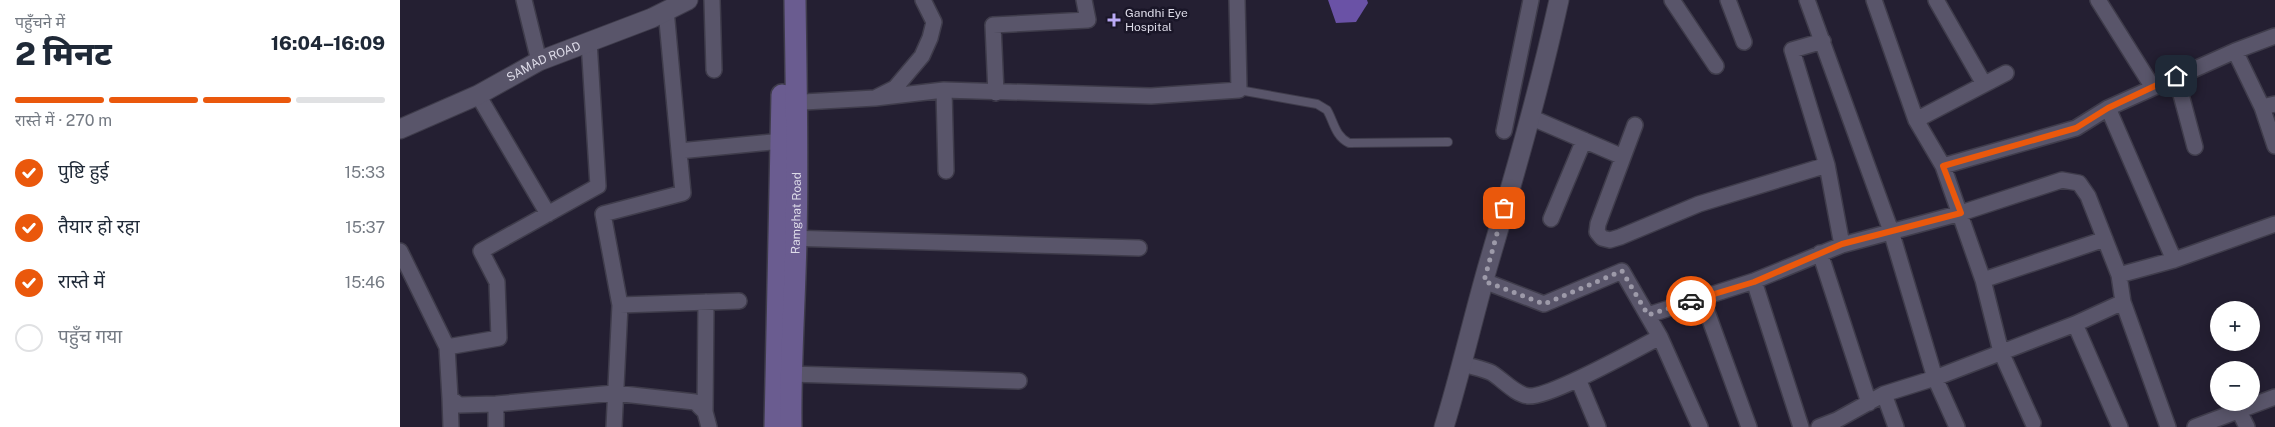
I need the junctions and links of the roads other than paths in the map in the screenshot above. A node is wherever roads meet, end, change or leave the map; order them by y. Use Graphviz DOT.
graph roads {
  1 [pos="524,0"];
  2 [pos="688,0"];
  3 [pos="712,0"];
  4 [pos="782,0"];
  5 [pos="795,0"];
  6 [pos="923,0"];
  7 [pos="1084,0"];
  8 [pos="1237,0"];
  9 [pos="1531,0"];
  10 [pos="1559,0"];
  11 [pos="1672,0"];
  12 [pos="1728,0"];
  13 [pos="1807,0"];
  14 [pos="1874,0"];
  15 [pos="1936,0"];
  16 [pos="2098,0"];
  17 [pos="666,10"];
  18 [pos="2275,36"];
  19 [pos="1823,41"];
  20 [pos="588,42"];
  21 [pos="1744,42"];
  22 [pos="2235,51"];
  23 [pos="539,60"];
  24 [pos="1716,66"];
  25 [pos="714,70"];
  26 [pos="2006,73"];
  27 [pos="2176,76"];
  28 [pos="1984,84"];
  29 [pos="2152,86"];
  30 [pos="944,90"];
  31 [pos="1239,90"];
  32 [pos="996,93"];
  33 [pos="478,95"];
  34 [pos="875,98"];
  35 [pos="790,103"];
  36 [pos="2269,106"];
  37 [pos="2108,108"];
  38 [pos="1530,117"];
  39 [pos="1916,120"];
  40 [pos="1635,125"];
  41 [pos="400,129"];
  42 [pos="1504,132"];
  43 [pos="1584,140"];
  44 [pos="782,141"];
  45 [pos="1448,142"];
  46 [pos="2275,146"];
  47 [pos="2196,147"];
  48 [pos="679,151"];
  49 [pos="1623,157"];
  50 [pos="1827,165"];
  51 [pos="1943,166"];
  52 [pos="946,171"];
  53 [pos="1961,213"];
  54 [pos="548,214"];
  55 [pos="1551,219"];
  56 [pos="2275,224"];
  57 [pos="1891,231"];
  58 [pos="788,238"];
  59 [pos="2104,239"];
  60 [pos="1842,244"];
  61 [pos="1139,248"];
  62 [pos="400,251"];
  63 [pos="1820,253"];
  64 [pos="2174,260"];
  65 [pos="2119,275"];
  66 [pos="1983,280"];
  67 [pos="1484,281"];
  68 [pos="1754,282"];
  69 [pos="1702,298"];
  70 [pos="739,301"];
  71 [pos="706,302"];
  72 [pos="2123,302"];
  73 [pos="620,305"];
  74 [pos="1648,315"];
  75 [pos="2075,324"];
  76 [pos="1660,337"];
  77 [pos="447,347"];
  78 [pos="2001,352"];
  79 [pos="1463,364"];
  80 [pos="790,374"];
  81 [pos="1935,378"];
  82 [pos="1578,379"];
  83 [pos="1019,381"];
  84 [pos="614,393"];
  85 [pos="1884,394"];
  86 [pos="2275,397"];
  87 [pos="450,398"];
  88 [pos="2260,403"];
  89 [pos="496,404"];
  90 [pos="1869,404"];
  91 [pos="2238,411"];
  92 [pos="705,412"];
  93 [pos="1838,424"];
  94 [pos="2031,426"];
  95 [pos="451,427"];
  96 [pos="496,427"];
  97 [pos="614,427"];
  98 [pos="709,427"];
  99 [pos="775,427"];
  100 [pos="791,427"];
  101 [pos="1444,427"];
  102 [pos="1598,427"];
  103 [pos="1700,427"];
  104 [pos="1749,427"];
  105 [pos="1802,427"];
  106 [pos="1819,427"];
  107 [pos="1896,427"];
  108 [pos="1957,427"];
  109 [pos="2120,427"];
  110 [pos="2168,427"];
  111 [pos="2194,427"];
  112 [pos="2247,427"];
  1 -- 23 [label="street"];
  2 -- 17 [label="street, SAMAD ROAD"];
  3 -- 25 [label="street"];
  4 -- 35 [label="main road, Ramghat Road"];
  5 -- 35 [label="main road, Ramghat Road"];
  6 -- 34 [label="street"];
  7 -- 32 [label="street"];
  8 -- 31 [label="street"];
  9 -- 42 [label="street"];
  10 -- 38 [label="street"];
  11 -- 24 [label="street"];
  12 -- 21 [label="street"];
  13 -- 19 [label="street"];
  14 -- 39 [label="street"];
  15 -- 28 [label="street"];
  16 -- 29 [label="street"];
  17 -- 20 [label="street, SAMAD ROAD"];
  17 -- 48 [label="street"];
  18 -- 22 [label="street"];
  19 -- 50 [label="street"];
  19 -- 57 [label="street"];
  20 -- 23 [label="street, SAMAD ROAD"];
  20 -- 54 [label="street"];
  22 -- 27 [label="street"];
  22 -- 36 [label="street"];
  23 -- 33 [label="street, SAMAD ROAD"];
  26 -- 28 [label="street"];
  27 -- 29 [label="street"];
  27 -- 47 [label="street"];
  28 -- 39 [label="street"];
  29 -- 37 [label="street"];
  30 -- 32 [label="street"];
  30 -- 34 [label="street"];
  30 -- 52 [label="street"];
  31 -- 32 [label="street"];
  31 -- 45 [label="lane"];
  33 -- 41 [label="street, SAMAD ROAD"];
  33 -- 54 [label="street"];
  34 -- 35 [label="street"];
  35 -- 44 [label="main road, Ramghat Road"];
  35 -- 58 [label="main road, Ramghat Road"];
  36 -- 46 [label="street"];
  37 -- 51 [label="street"];
  37 -- 64 [label="street"];
  38 -- 43 [label="street"];
  38 -- 67 [label="street"];
  39 -- 51 [label="street"];
  40 -- 49 [label="street"];
  43 -- 49 [label="street"];
  43 -- 55 [label="street"];
  44 -- 48 [label="street"];
  44 -- 58 [label="main road, Ramghat Road"];
  48 -- 73 [label="street"];
  49 -- 50 [label="street"];
  50 -- 60 [label="street"];
  51 -- 53 [label="street"];
  53 -- 57 [label="street"];
  53 -- 59 [label="street"];
  53 -- 66 [label="street"];
  54 -- 77 [label="street"];
  56 -- 64 [label="street"];
  57 -- 60 [label="street"];
  57 -- 81 [label="street"];
  58 -- 61 [label="street"];
  58 -- 80 [label="main road, Ramghat Road"];
  58 -- 99 [label="main road, Ramghat Road"];
  59 -- 65 [label="street"];
  59 -- 66 [label="street"];
  60 -- 63 [label="street"];
  62 -- 77 [label="street"];
  63 -- 68 [label="street"];
  63 -- 90 [label="street"];
  64 -- 65 [label="street"];
  65 -- 72 [label="street"];
  66 -- 78 [label="street"];
  67 -- 74 [label="street"];
  67 -- 79 [label="street"];
  68 -- 69 [label="street"];
  68 -- 105 [label="street"];
  69 -- 74 [label="street"];
  69 -- 104 [label="street"];
  70 -- 71 [label="street"];
  71 -- 73 [label="street"];
  71 -- 92 [label="street"];
  72 -- 75 [label="street"];
  72 -- 110 [label="street"];
  73 -- 84 [label="street"];
  74 -- 76 [label="street"];
  75 -- 78 [label="street"];
  75 -- 109 [label="street"];
  76 -- 82 [label="street"];
  76 -- 103 [label="street"];
  77 -- 87 [label="street"];
  78 -- 81 [label="street"];
  78 -- 94 [label="street"];
  79 -- 82 [label="street"];
  79 -- 101 [label="street"];
  80 -- 83 [label="street"];
  80 -- 100 [label="main road, Ramghat Road"];
  81 -- 85 [label="street"];
  81 -- 108 [label="street"];
  82 -- 102 [label="street"];
  84 -- 89 [label="street"];
  84 -- 92 [label="street"];
  84 -- 97 [label="street"];
  85 -- 90 [label="street"];
  85 -- 107 [label="street"];
  86 -- 88 [label="street"];
  87 -- 89 [label="street"];
  87 -- 95 [label="street"];
  89 -- 96 [label="street"];
  90 -- 93 [label="street"];
  91 -- 111 [label="street"];
  91 -- 112 [label="street"];
  92 -- 98 [label="street"];
  93 -- 106 [label="street"];
}
